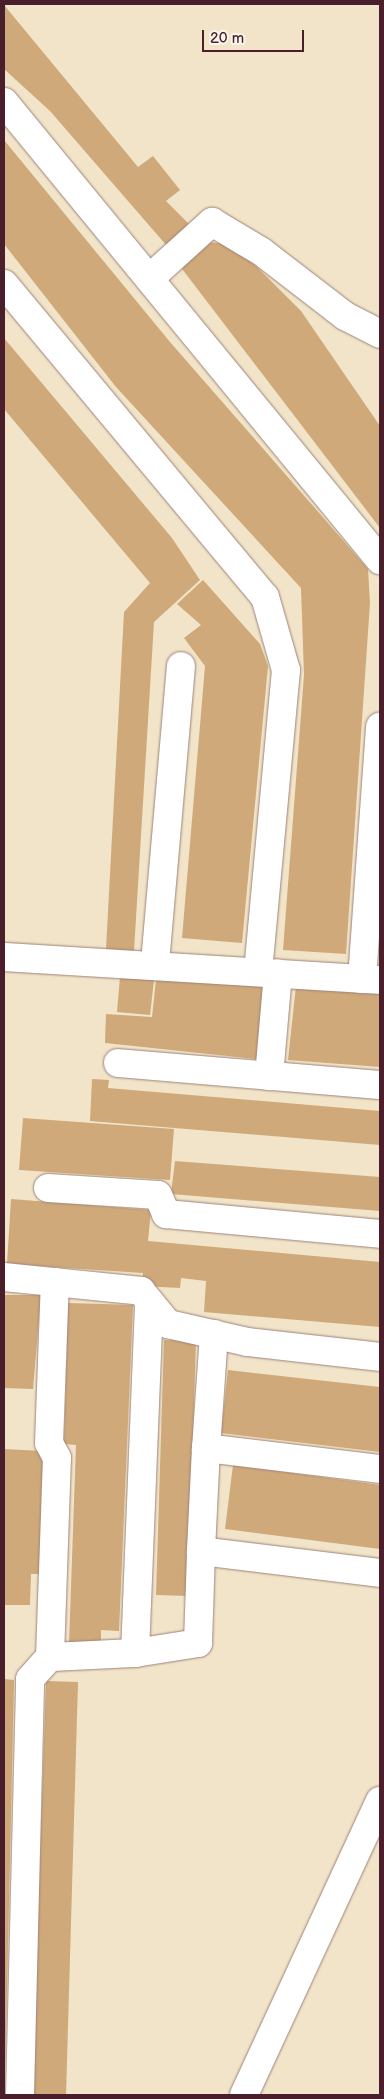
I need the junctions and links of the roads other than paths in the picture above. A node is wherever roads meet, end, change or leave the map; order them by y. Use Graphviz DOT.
graph roads {
  1 [pos="4,102"];
  2 [pos="150,278"];
  3 [pos="4,284"];
  4 [pos="380,334"];
  5 [pos="380,560"];
  6 [pos="181,666"];
  7 [pos="380,727"];
  8 [pos="4,957"];
  9 [pos="155,964"];
  10 [pos="268,972"];
  11 [pos="371,979"];
  12 [pos="118,1063"];
  13 [pos="269,1076"];
  14 [pos="380,1085"];
  15 [pos="48,1188"];
  16 [pos="380,1234"];
  17 [pos="4,1277"];
  18 [pos="55,1282"];
  19 [pos="149,1302"];
  20 [pos="214,1334"];
  21 [pos="380,1357"];
  22 [pos="206,1448"];
  23 [pos="380,1469"];
  24 [pos="201,1551"];
  25 [pos="380,1573"];
  26 [pos="135,1653"];
  27 [pos="50,1657"];
  28 [pos="380,1800"];
  29 [pos="20,2095"];
  30 [pos="244,2095"];
  1 -- 2 [label="lane"];
  2 -- 4 [label="lane"];
  2 -- 5 [label="lane"];
  3 -- 10 [label="lane"];
  6 -- 9 [label="lane"];
  7 -- 11 [label="lane"];
  8 -- 9 [label="lane"];
  9 -- 10 [label="lane"];
  10 -- 11 [label="lane"];
  10 -- 13 [label="lane"];
  12 -- 13 [label="lane"];
  13 -- 14 [label="lane"];
  15 -- 16 [label="lane"];
  17 -- 18 [label="lane"];
  18 -- 19 [label="lane"];
  18 -- 27 [label="lane"];
  19 -- 20 [label="lane"];
  19 -- 26 [label="lane"];
  20 -- 21 [label="lane"];
  20 -- 22 [label="lane"];
  22 -- 23 [label="lane"];
  22 -- 24 [label="lane"];
  24 -- 25 [label="lane"];
  24 -- 26 [label="lane"];
  26 -- 27 [label="lane"];
  27 -- 29 [label="lane"];
  28 -- 30 [label="lane"];
}
